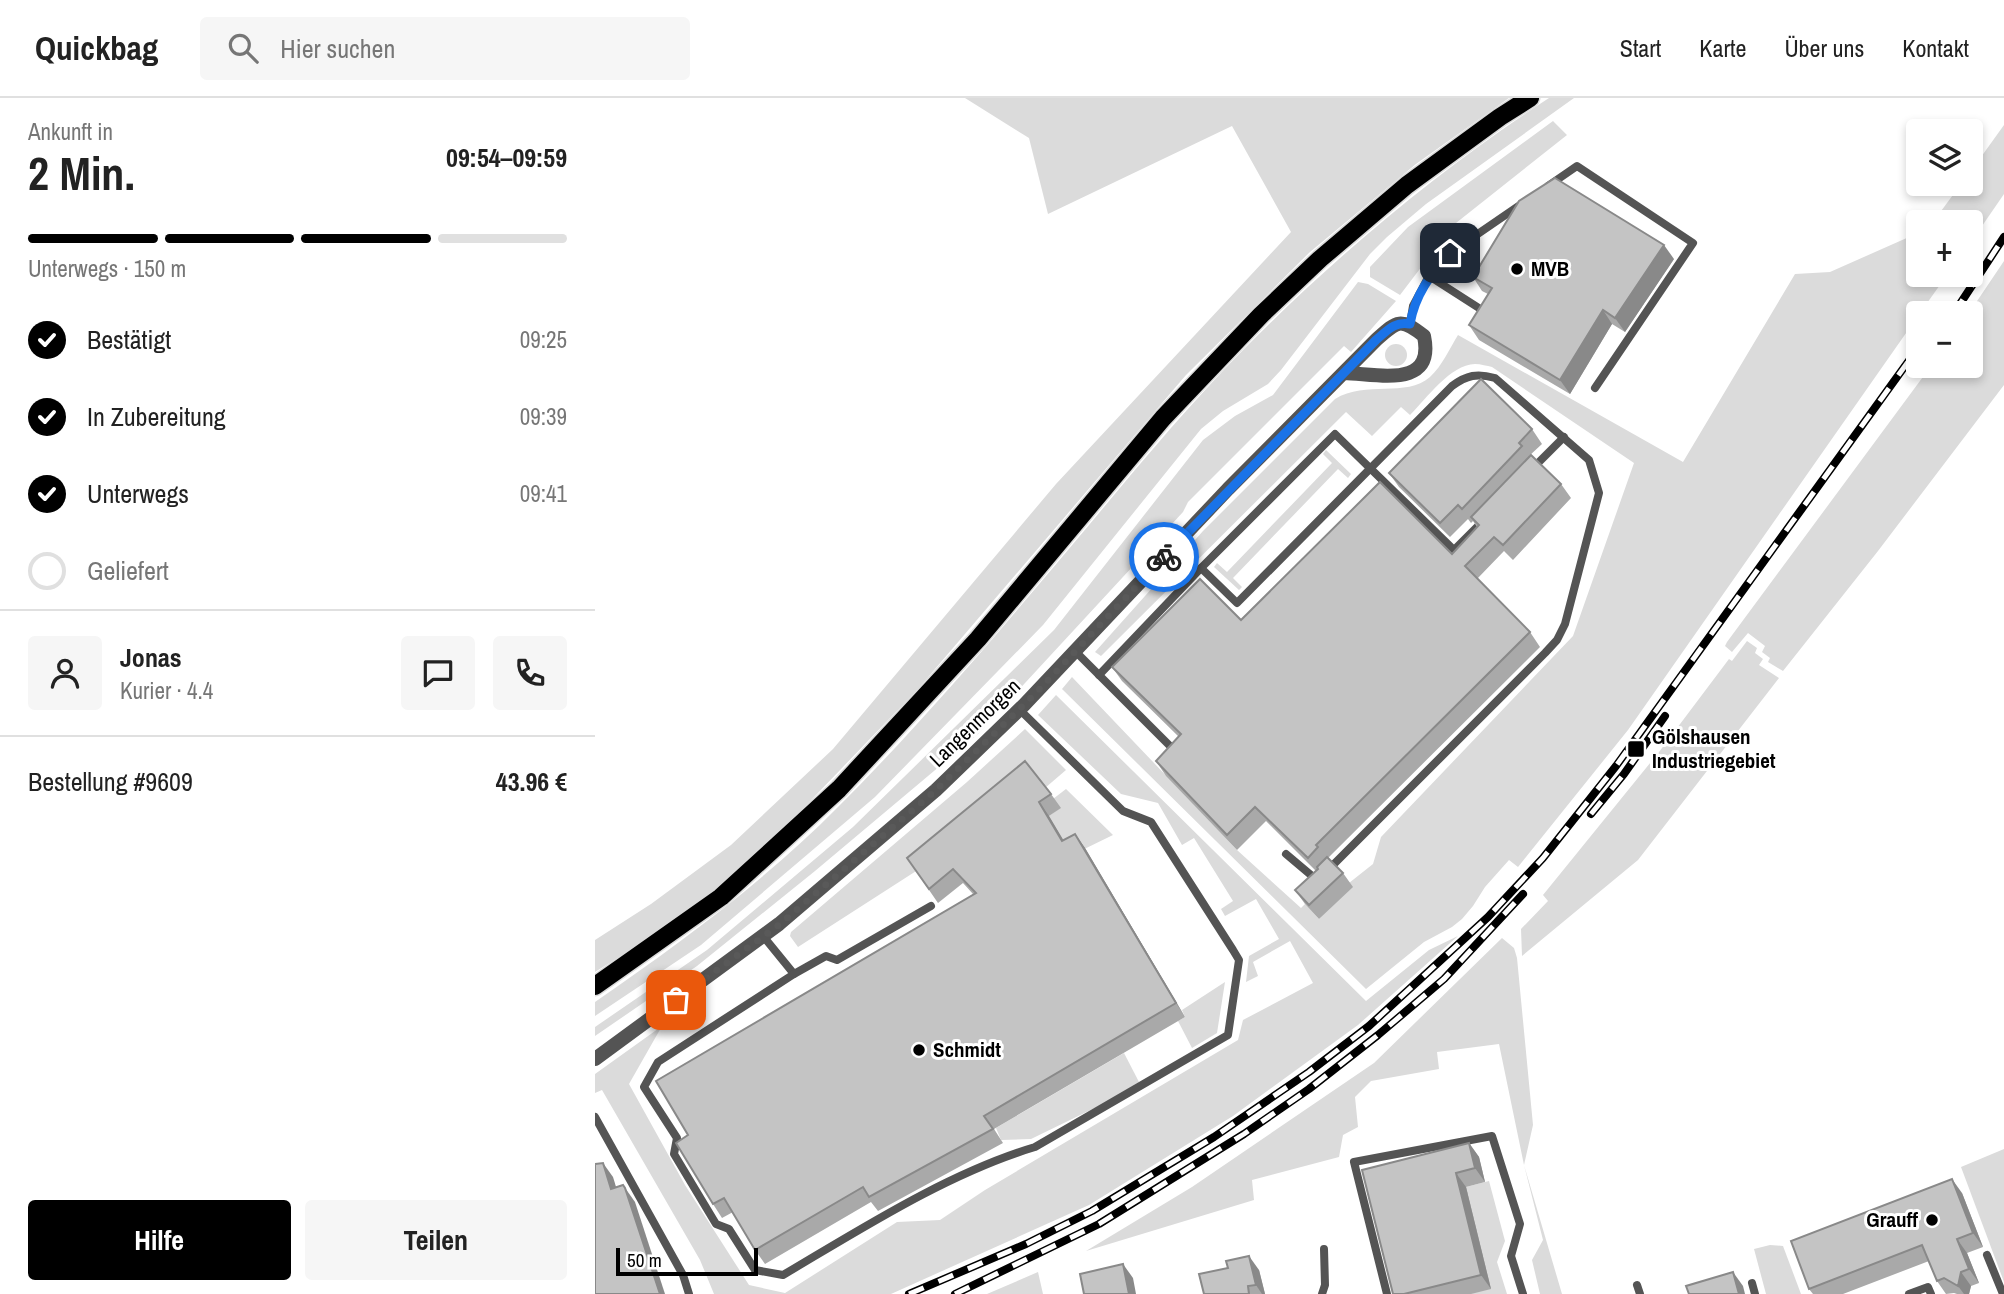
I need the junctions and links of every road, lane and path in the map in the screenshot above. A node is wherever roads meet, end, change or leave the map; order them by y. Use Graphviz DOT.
graph roads {
  1 [pos="1530,98"];
  2 [pos="1542,190"];
  3 [pos="1531,198"];
  4 [pos="1429,276"];
  5 [pos="1482,310"];
  6 [pos="1410,324"];
  7 [pos="1345,373"];
  8 [pos="1595,388"];
  9 [pos="1564,437"];
  10 [pos="1370,467"];
  11 [pos="1527,474"];
  12 [pos="1491,512"];
  13 [pos="1201,568"];
  14 [pos="1076,652"];
  15 [pos="1099,675"];
  16 [pos="1020,710"];
  17 [pos="1174,750"];
  18 [pos="1286,854"];
  19 [pos="931,906"];
  20 [pos="764,936"];
  21 [pos="794,974"];
  22 [pos="595,986"];
  23 [pos="595,1059"];
  24 [pos="595,1117"];
  25 [pos="1324,1249"];
  26 [pos="1987,1255"];
  27 [pos="1752,1283"];
  28 [pos="1637,1284"];
  29 [pos="689,1294"];
  30 [pos="1322,1294"];
  31 [pos="1387,1294"];
  32 [pos="1523,1294"];
  33 [pos="1640,1294"];
  34 [pos="1755,1294"];
  35 [pos="1909,1294"];
  36 [pos="1931,1294"];
  37 [pos="2003,1294"];
  1 -- 22 [label="main road"];
  2 -- 8 [label="lane"];
  3 -- 4 [label="lane"];
  4 -- 5 [label="lane"];
  4 -- 6 [label="lane"];
  6 -- 7 [label="street, Langenmorgen"];
  6 -- 7 [label="street"];
  7 -- 14 [label="street, Langenmorgen"];
  9 -- 10 [label="lane"];
  9 -- 11 [label="lane"];
  9 -- 18 [label="lane"];
  10 -- 12 [label="lane"];
  10 -- 13 [label="lane"];
  10 -- 13 [label="lane"];
  13 -- 15 [label="lane"];
  14 -- 15 [label="lane"];
  14 -- 16 [label="street, Langenmorgen"];
  15 -- 17 [label="lane"];
  16 -- 20 [label="street, Langenmorgen"];
  16 -- 21 [label="lane"];
  19 -- 21 [label="lane"];
  20 -- 21 [label="lane"];
  20 -- 23 [label="street, Langenmorgen"];
  24 -- 29 [label="lane"];
  25 -- 30 [label="lane"];
  26 -- 37 [label="lane"];
  27 -- 34 [label="lane"];
  28 -- 33 [label="lane"];
  31 -- 32 [label="lane"];
  35 -- 36 [label="lane"];
}
